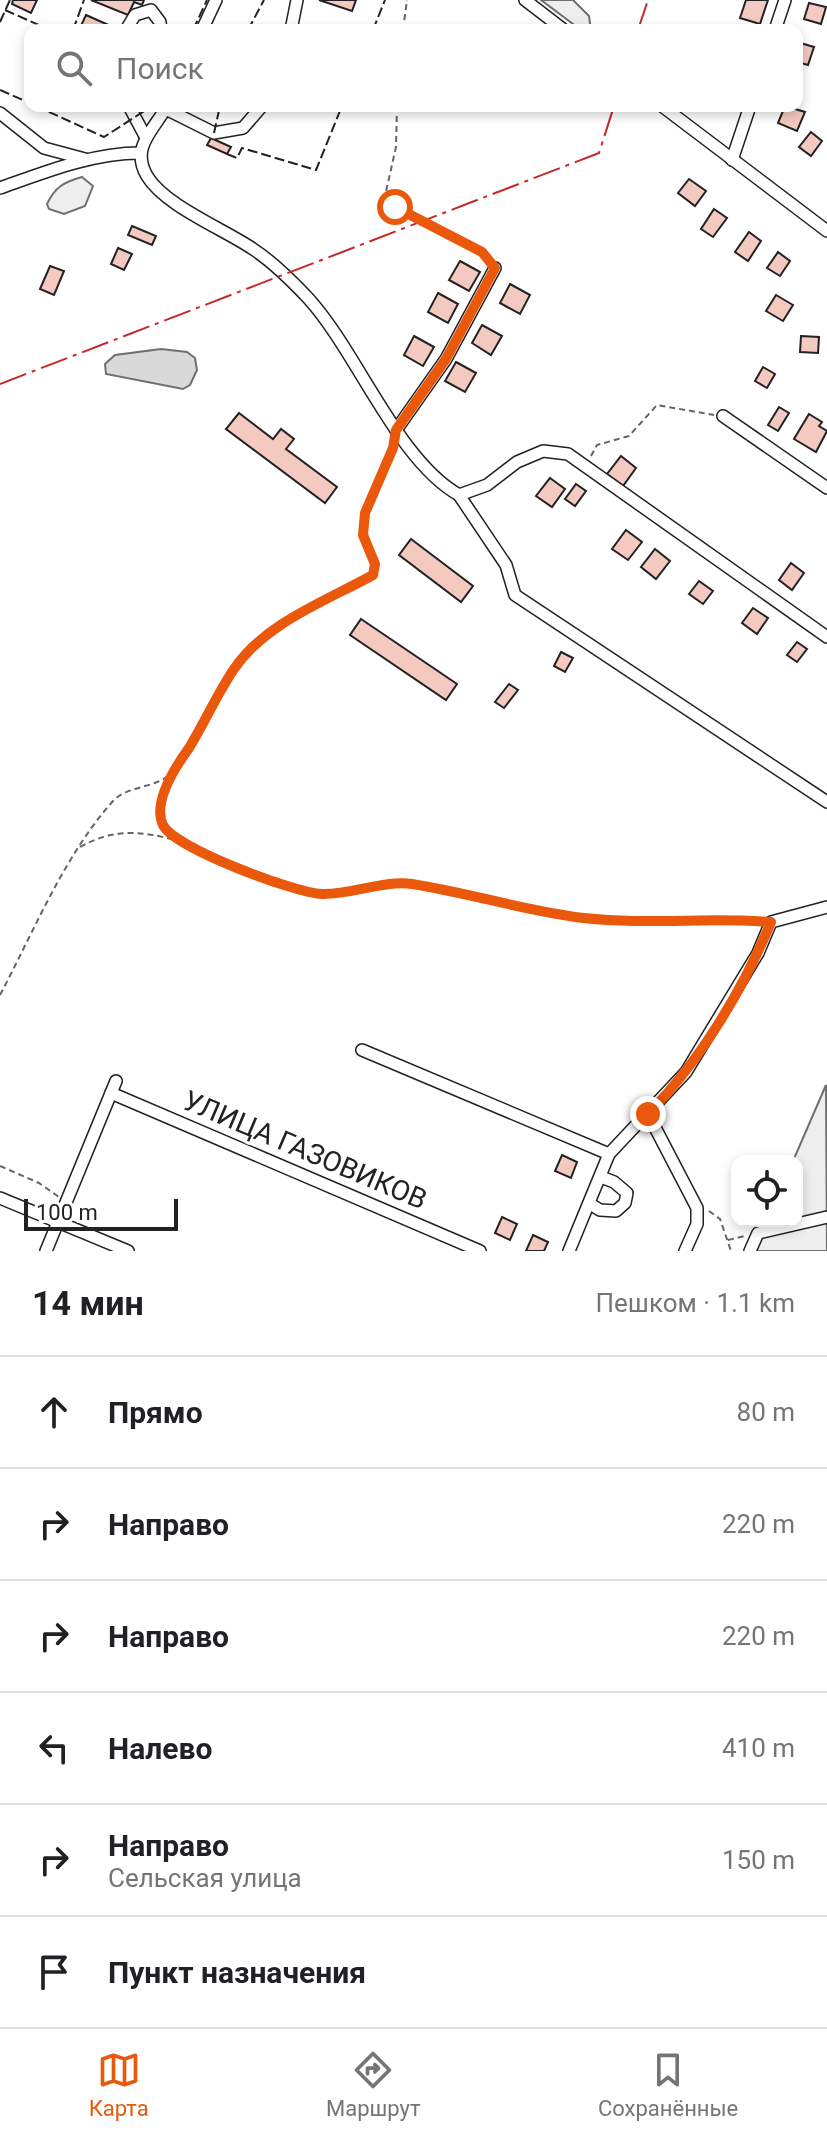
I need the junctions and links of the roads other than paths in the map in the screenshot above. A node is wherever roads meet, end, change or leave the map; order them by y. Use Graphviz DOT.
graph roads {
  1 [pos="216,0"];
  2 [pos="297,0"];
  3 [pos="525,0"];
  4 [pos="785,0"];
  5 [pos="130,24"];
  6 [pos="160,24"];
  7 [pos="205,24"];
  8 [pos="292,24"];
  9 [pos="556,24"];
  10 [pos="777,24"];
  11 [pos="133,112"];
  12 [pos="163,112"];
  13 [pos="174,112"];
  14 [pos="257,112"];
  15 [pos="670,112"];
  16 [pos="748,112"];
  17 [pos="0,113"];
  18 [pos="145,136"];
  19 [pos="140,153"];
  20 [pos="87,160"];
  21 [pos="732,160"];
  22 [pos="0,188"];
  23 [pos="827,231"];
  24 [pos="495,268"];
  25 [pos="723,416"];
  26 [pos="396,430"];
  27 [pos="827,488"];
  28 [pos="459,495"];
  29 [pos="827,637"];
  30 [pos="827,802"];
  31 [pos="827,907"];
  32 [pos="362,1050"];
  33 [pos="116,1081"];
  34 [pos="111,1093"];
  35 [pos="648,1114"];
  36 [pos="609,1154"];
  37 [pos="601,1177"];
  38 [pos="0,1198"];
  39 [pos="590,1204"];
  40 [pos="827,1217"];
  41 [pos="58,1222"];
  42 [pos="46,1251"];
  43 [pos="128,1251"];
  44 [pos="480,1251"];
  45 [pos="569,1251"];
  46 [pos="685,1251"];
  47 [pos="750,1251"];
  1 -- 7 [label="street"];
  2 -- 8 [label="street"];
  3 -- 9 [label="street"];
  4 -- 10 [label="street"];
  5 -- 6 [label="street"];
  11 -- 18 [label="street"];
  12 -- 18 [label="street"];
  13 -- 14 [label="street"];
  15 -- 21 [label="street"];
  16 -- 21 [label="street"];
  17 -- 20 [label="street"];
  18 -- 19 [label="street"];
  19 -- 20 [label="street"];
  19 -- 26 [label="street"];
  20 -- 22 [label="street"];
  21 -- 23 [label="street"];
  24 -- 26 [label="street"];
  25 -- 27 [label="street"];
  26 -- 28 [label="street"];
  28 -- 29 [label="street"];
  28 -- 30 [label="street"];
  31 -- 35 [label="street"];
  32 -- 36 [label="street"];
  33 -- 34 [label="street"];
  34 -- 41 [label="street"];
  34 -- 44 [label="street, УЛИЦА ГАЗОВИКОВ"];
  35 -- 36 [label="street"];
  35 -- 46 [label="street"];
  36 -- 37 [label="street"];
  37 -- 39 [label="street"];
  37 -- 39 [label="street"];
  38 -- 41 [label="street"];
  39 -- 45 [label="street"];
  40 -- 47 [label="street"];
  41 -- 42 [label="street"];
  41 -- 43 [label="street"];
}
